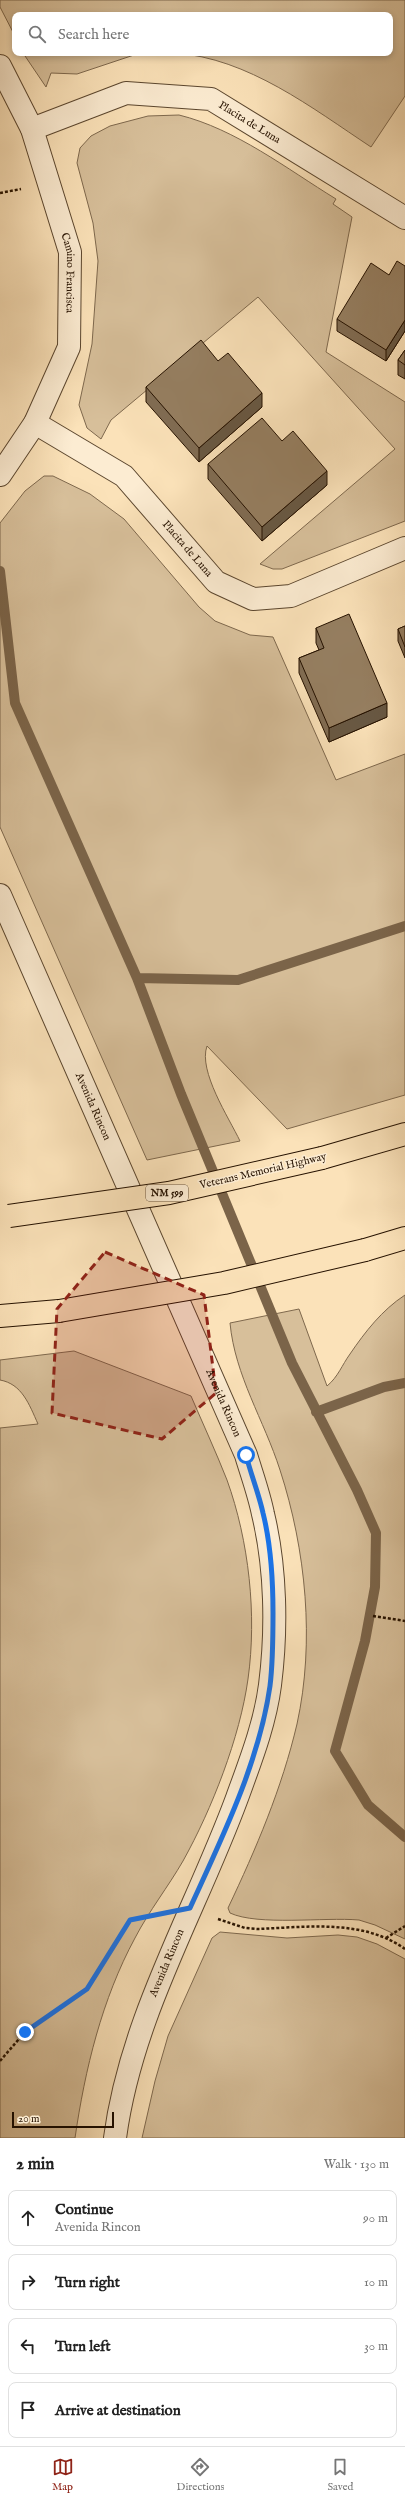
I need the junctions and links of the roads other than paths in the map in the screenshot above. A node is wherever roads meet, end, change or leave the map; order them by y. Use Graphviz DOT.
graph roads {
  1 [pos="0,66"];
  2 [pos="32,129"];
  3 [pos="405,218"];
  4 [pos="35,424"];
  5 [pos="0,475"];
  6 [pos="405,548"];
  7 [pos="0,894"];
  8 [pos="405,1134"];
  9 [pos="4,1216"];
  10 [pos="405,1238"];
  11 [pos="0,1316"];
  12 [pos="114,2138"];
  1 -- 2 [label="street, Camino Francisca"];
  2 -- 3 [label="street, Placita de Luna"];
  2 -- 4 [label="street, Camino Francisca"];
  4 -- 5 [label="street, Camino Francisca"];
  4 -- 6 [label="street, Placita de Luna"];
  7 -- 12 [label="street, Avenida Rincon"];
  8 -- 9 [label="highway, Veterans Memorial Highway / NM 599, bridge"];
  10 -- 11 [label="highway, bridge"];
}
